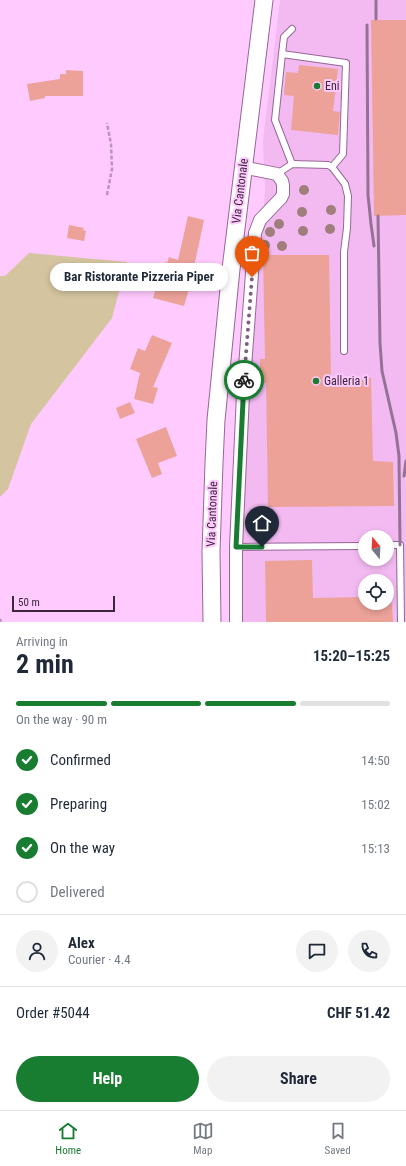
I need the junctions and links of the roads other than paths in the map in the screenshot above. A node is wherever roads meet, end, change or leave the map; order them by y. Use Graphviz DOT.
graph roads {
  1 [pos="264,0"];
  2 [pos="292,29"];
  3 [pos="282,54"];
  4 [pos="292,164"];
  5 [pos="242,167"];
  6 [pos="332,167"];
  7 [pos="277,174"];
  8 [pos="344,351"];
  9 [pos="394,545"];
  10 [pos="358,546"];
  11 [pos="236,547"];
  12 [pos="212,622"];
  13 [pos="236,622"];
  14 [pos="401,622"];
  1 -- 5 [label="main road, Via Cantonale"];
  2 -- 3 [label="lane"];
  3 -- 4 [label="lane"];
  3 -- 6 [label="lane"];
  4 -- 6 [label="lane"];
  4 -- 7 [label="lane"];
  5 -- 7 [label="street"];
  5 -- 12 [label="main road, Via Cantonale"];
  6 -- 8 [label="lane"];
  7 -- 11 [label="street"];
  9 -- 14 [label="lane"];
  10 -- 11 [label="lane"];
  11 -- 13 [label="street"];
}
